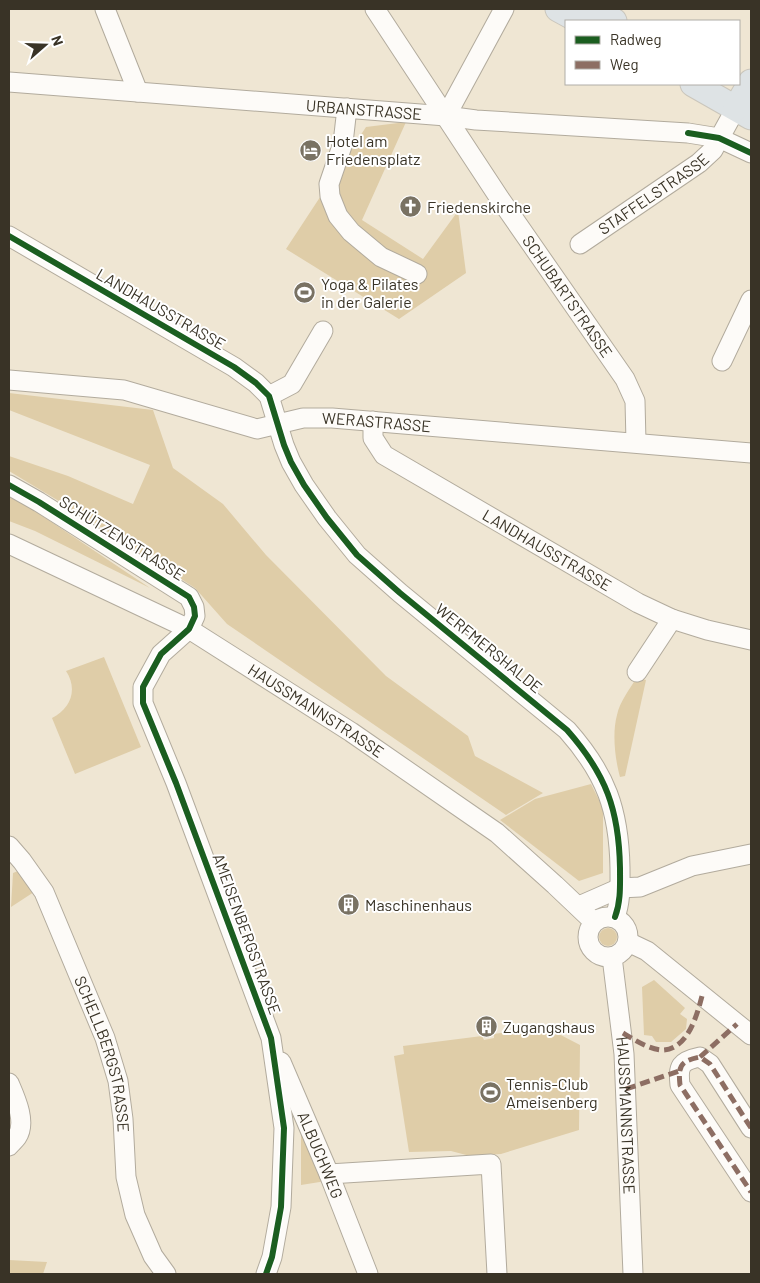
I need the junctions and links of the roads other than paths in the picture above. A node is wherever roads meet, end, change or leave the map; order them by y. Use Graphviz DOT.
graph roads {
  1 [pos="105,9"];
  2 [pos="375,9"];
  3 [pos="504,9"];
  4 [pos="558,9"];
  5 [pos="591,9"];
  6 [pos="578,20"];
  7 [pos="612,20"];
  8 [pos="9,82"];
  9 [pos="697,85"];
  10 [pos="138,92"];
  11 [pos="744,96"];
  12 [pos="347,108"];
  13 [pos="446,116"];
  14 [pos="720,138"];
  15 [pos="751,153"];
  16 [pos="9,236"];
  17 [pos="580,244"];
  18 [pos="417,274"];
  19 [pos="751,300"];
  20 [pos="323,331"];
  21 [pos="722,361"];
  22 [pos="9,380"];
  23 [pos="269,396"];
  24 [pos="373,421"];
  25 [pos="278,425"];
  26 [pos="636,442"];
  27 [pos="751,453"];
  28 [pos="9,485"];
  29 [pos="9,544"];
  30 [pos="672,619"];
  31 [pos="189,629"];
  32 [pos="751,640"];
  33 [pos="637,672"];
  34 [pos="9,846"];
  35 [pos="751,854"];
  36 [pos="620,888"];
  37 [pos="579,906"];
  38 [pos="615,917"];
  39 [pos="594,922"];
  40 [pos="628,942"];
  41 [pos="612,957"];
  42 [pos="751,1035"];
  43 [pos="271,1038"];
  44 [pos="9,1083"];
  45 [pos="751,1128"];
  46 [pos="9,1146"];
  47 [pos="329,1174"];
  48 [pos="751,1192"];
  49 [pos="166,1274"];
  50 [pos="266,1274"];
  51 [pos="368,1274"];
  52 [pos="497,1274"];
  53 [pos="633,1274"];
  1 -- 10 [label="street"];
  2 -- 13 [label="street, SCHUBARTSTRASSE"];
  3 -- 13 [label="street"];
  4 -- 6 [label="main road"];
  5 -- 7 [label="main road"];
  8 -- 10 [label="street, URBANSTRASSE"];
  9 -- 11 [label="main road"];
  10 -- 12 [label="street, URBANSTRASSE"];
  11 -- 14 [label="street, STAFFELSTRASSE"];
  12 -- 13 [label="street, URBANSTRASSE"];
  12 -- 18 [label="street"];
  13 -- 14 [label="street, URBANSTRASSE"];
  13 -- 26 [label="street, SCHUBARTSTRASSE"];
  14 -- 15 [label="street, URBANSTRASSE"];
  14 -- 17 [label="street, STAFFELSTRASSE"];
  16 -- 23 [label="street, LANDHAUSSTRASSE"];
  19 -- 21 [label="street"];
  20 -- 23 [label="street"];
  22 -- 25 [label="street, WERASTRASSE"];
  23 -- 25 [label="street"];
  24 -- 25 [label="street, WERASTRASSE"];
  24 -- 26 [label="street, WERASTRASSE"];
  24 -- 30 [label="street, LANDHAUSSTRASSE"];
  25 -- 36 [label="street, WERFMERSHALDE"];
  26 -- 27 [label="street, WERASTRASSE"];
  28 -- 31 [label="street, SCHÜTZENSTRASSE"];
  29 -- 31 [label="street, HAUSSMANNSTRASSE"];
  30 -- 32 [label="street, LANDHAUSSTRASSE"];
  30 -- 33 [label="street"];
  31 -- 37 [label="street, HAUSSMANNSTRASSE"];
  31 -- 43 [label="street, AMEISENBERGSTRASSE"];
  34 -- 49 [label="street, SCHELLBERGSTRASSE"];
  35 -- 36 [label="street"];
  36 -- 37 [label="street"];
  36 -- 38 [label="street, WERFMERSHALDE"];
  37 -- 39 [label="street, HAUSSMANNSTRASSE"];
  38 -- 39 [label="street"];
  38 -- 40 [label="street"];
  39 -- 41 [label="street"];
  40 -- 41 [label="street"];
  40 -- 42 [label="street"];
  41 -- 53 [label="street, HAUSSMANNSTRASSE"];
  43 -- 47 [label="street, ALBUCHWEG"];
  43 -- 50 [label="street, AMEISENBERGSTRASSE"];
  44 -- 46 [label="street"];
  45 -- 48 [label="street"];
  47 -- 51 [label="street, ALBUCHWEG"];
  47 -- 52 [label="street"];
}
